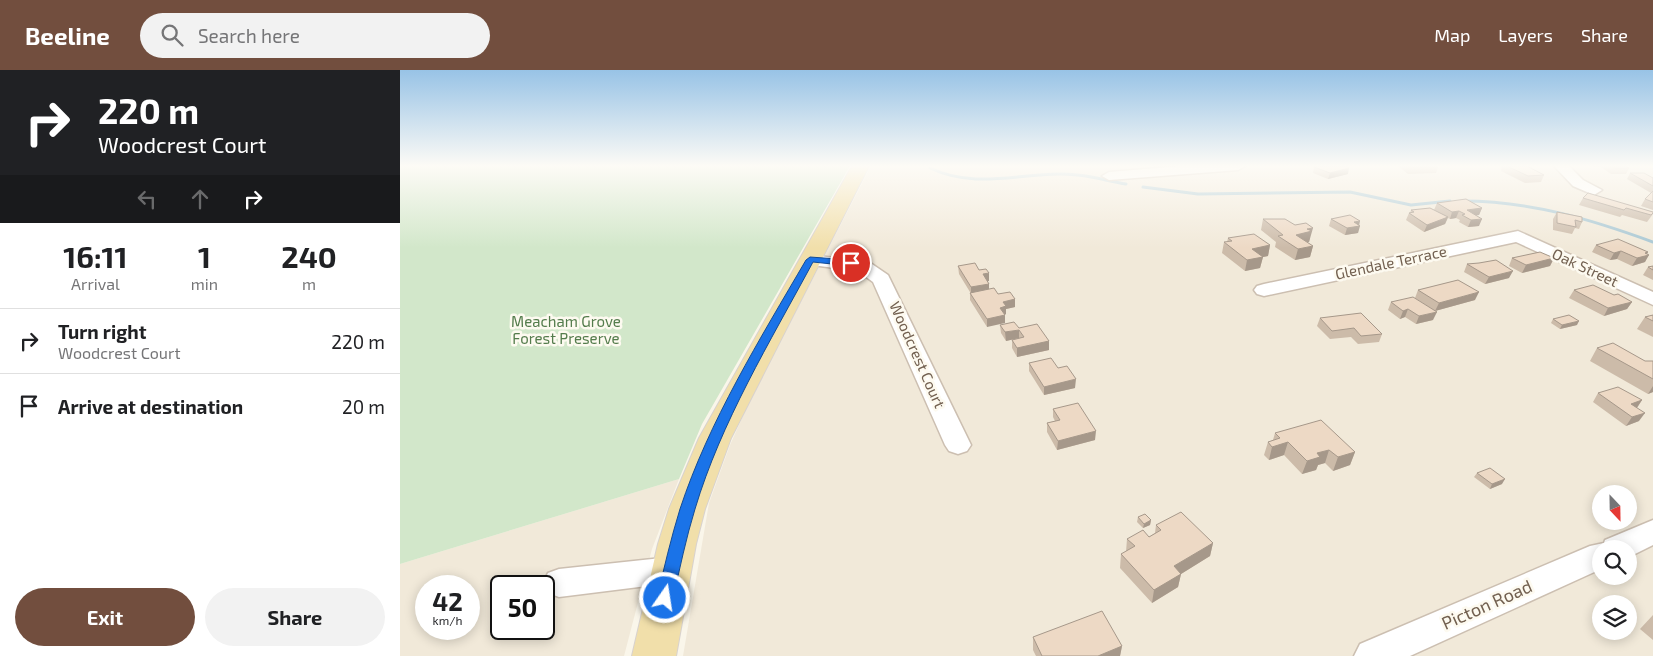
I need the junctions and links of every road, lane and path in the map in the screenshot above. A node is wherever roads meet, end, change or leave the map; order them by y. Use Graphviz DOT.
graph roads {
  1 [pos="845,193"];
  2 [pos="1518,236"];
  3 [pos="810,260"];
  4 [pos="1264,290"];
  5 [pos="1653,299"];
  6 [pos="958,445"];
  7 [pos="1653,532"];
  8 [pos="1636,540"];
  9 [pos="1592,559"];
  10 [pos="671,570"];
  11 [pos="559,583"];
  12 [pos="654,656"];
  13 [pos="1372,656"];
  1 -- 3 [label="main road"];
  2 -- 4 [label="street, Glendale Terrace"];
  2 -- 5 [label="street, Oak Street"];
  3 -- 6 [label="street, Woodcrest Court"];
  3 -- 10 [label="main road"];
  7 -- 8 [label="street"];
  9 -- 13 [label="street, Picton Road"];
  10 -- 11 [label="street"];
  10 -- 12 [label="main road"];
}
